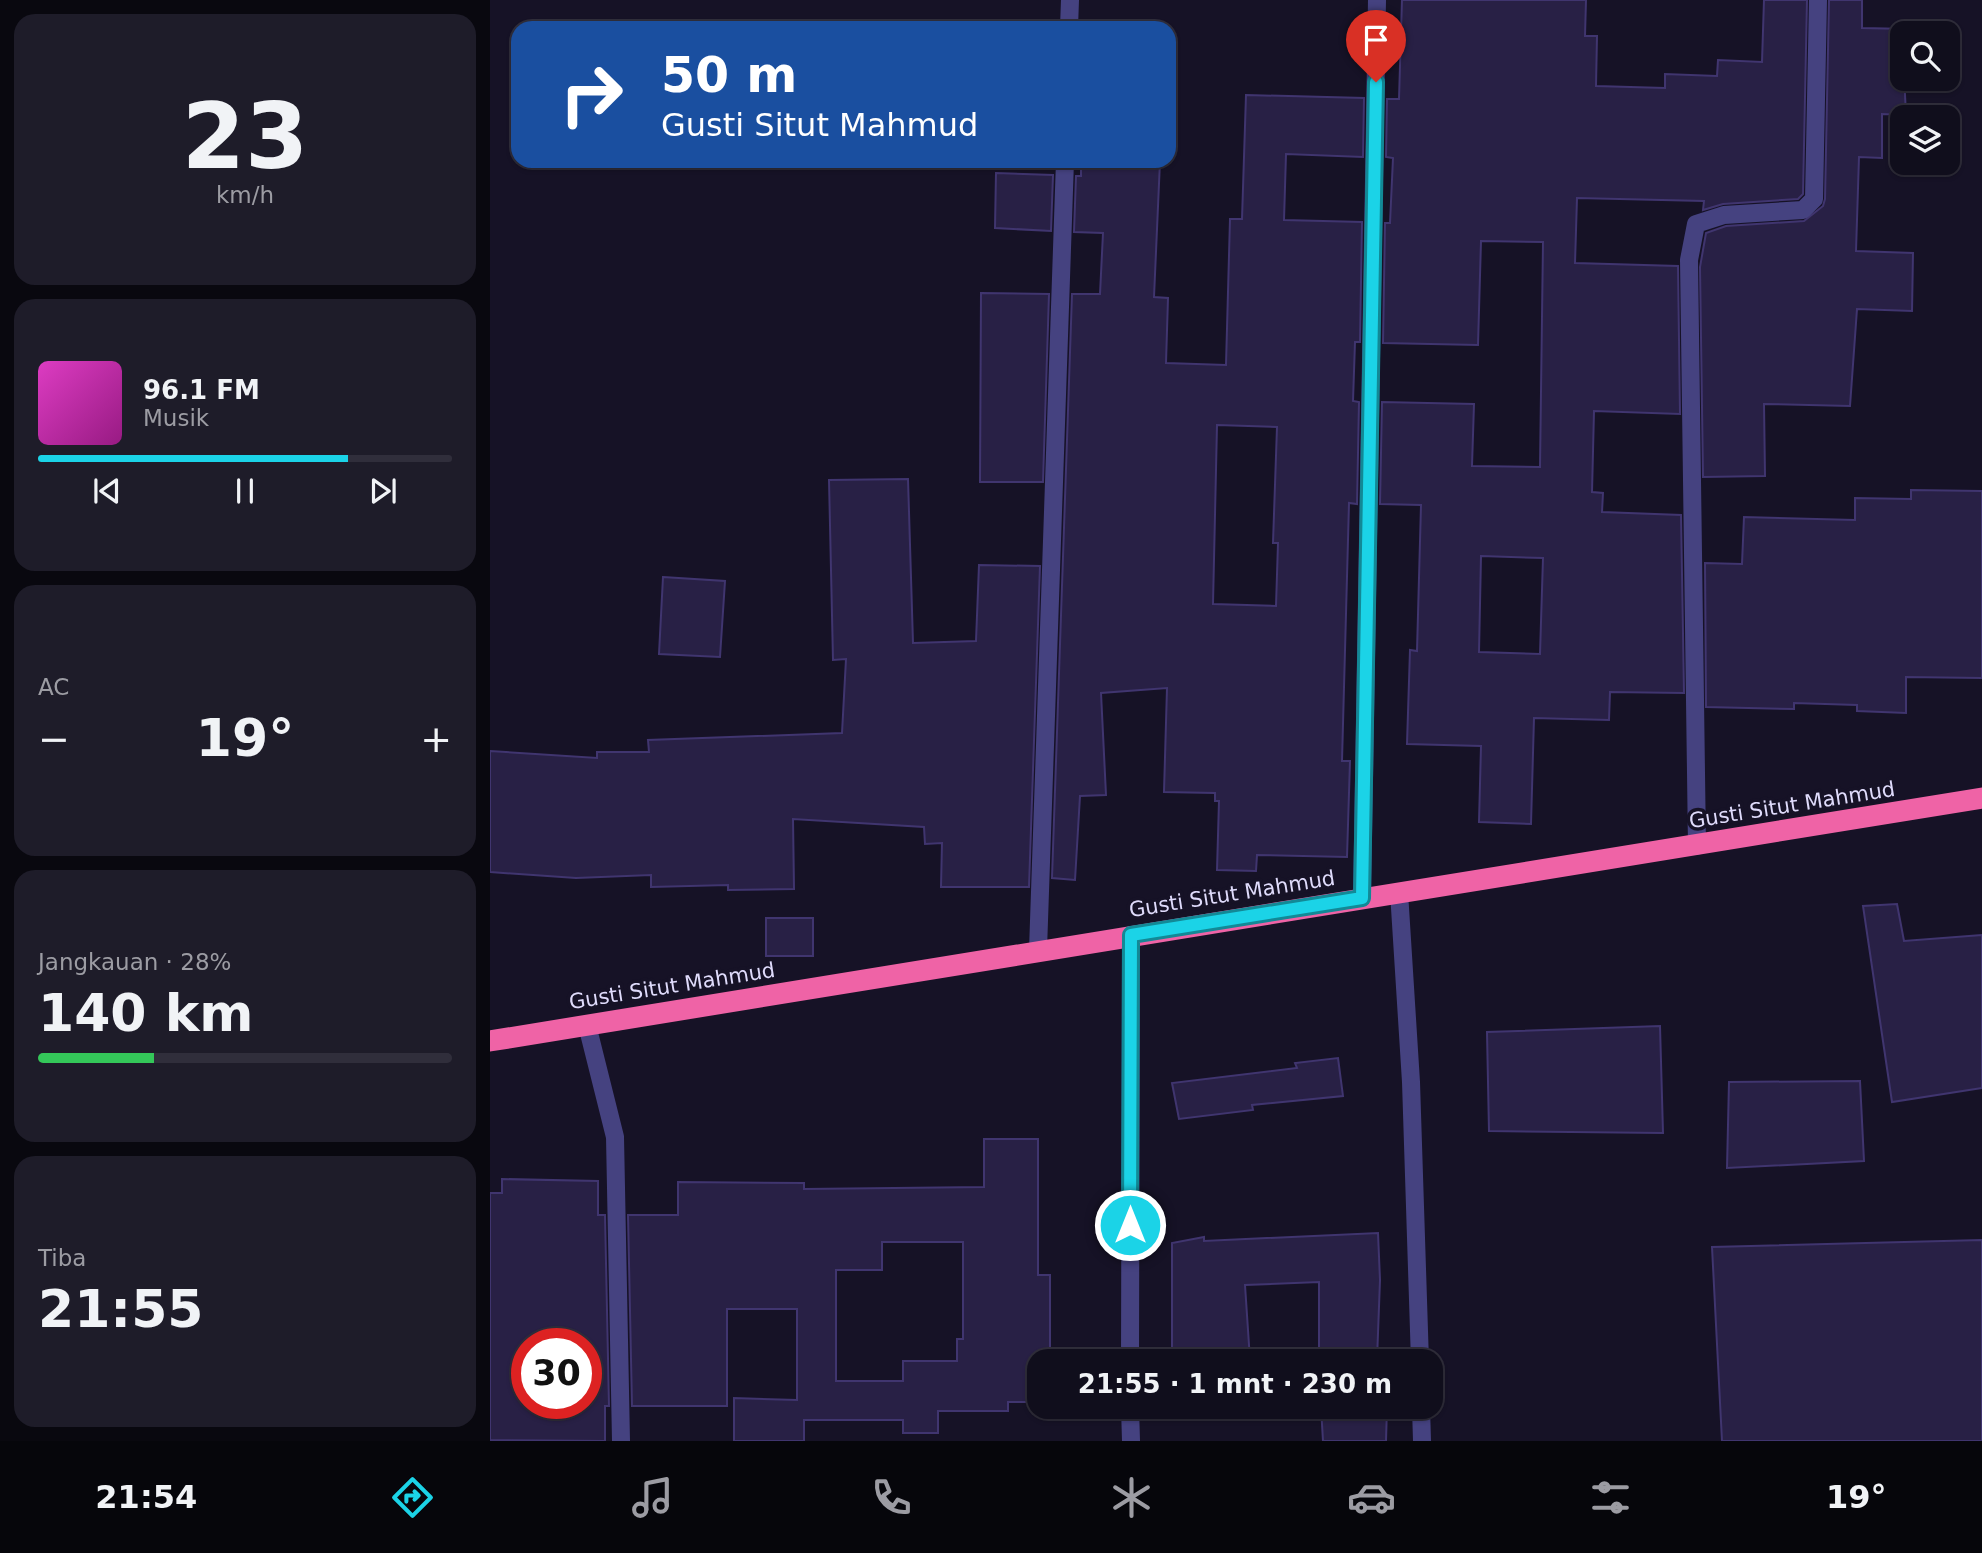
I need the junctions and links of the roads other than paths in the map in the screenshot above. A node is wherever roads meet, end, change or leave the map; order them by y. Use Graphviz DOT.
graph roads {
  1 [pos="1070,0"];
  2 [pos="1377,0"];
  3 [pos="1818,0"];
  4 [pos="1069,21"];
  5 [pos="1065,168"];
  6 [pos="1982,798"];
  7 [pos="1697,846"];
  8 [pos="1399,892"];
  9 [pos="1362,898"];
  10 [pos="1131,935"];
  11 [pos="1038,950"];
  12 [pos="587,1025"];
  13 [pos="490,1041"];
  14 [pos="1130,1349"];
  15 [pos="1420,1349"];
  16 [pos="1130,1419"];
  17 [pos="1421,1419"];
  18 [pos="621,1441"];
  19 [pos="1131,1441"];
  20 [pos="1422,1441"];
  1 -- 4 [label="street"];
  2 -- 9 [label="street"];
  3 -- 7 [label="street"];
  5 -- 11 [label="street"];
  6 -- 7 [label="highway, Gusti Situt Mahmud"];
  7 -- 8 [label="highway, Gusti Situt Mahmud"];
  8 -- 9 [label="highway, Gusti Situt Mahmud"];
  8 -- 15 [label="street"];
  9 -- 10 [label="highway, Gusti Situt Mahmud"];
  10 -- 11 [label="highway, Gusti Situt Mahmud"];
  10 -- 14 [label="street"];
  11 -- 12 [label="highway, Gusti Situt Mahmud"];
  12 -- 13 [label="highway, Gusti Situt Mahmud"];
  12 -- 18 [label="street"];
  16 -- 19 [label="street"];
  17 -- 20 [label="street"];
}
